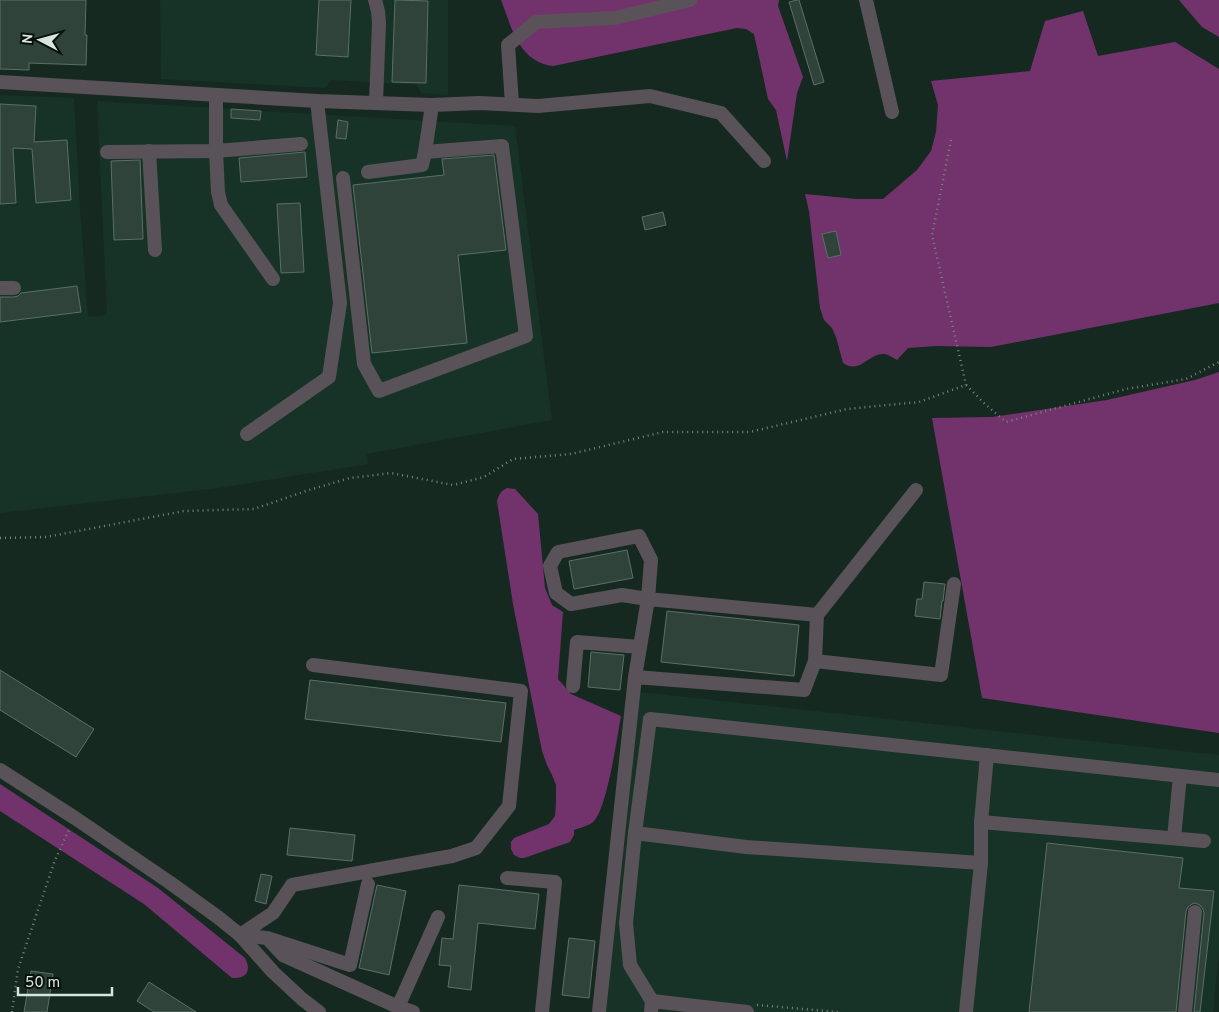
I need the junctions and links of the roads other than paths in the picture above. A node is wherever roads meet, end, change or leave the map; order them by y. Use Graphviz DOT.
graph roads {
  1 [pos="375,0"];
  2 [pos="690,0"];
  3 [pos="866,0"];
  4 [pos="0,82"];
  5 [pos="216,95"];
  6 [pos="317,101"];
  7 [pos="376,103"];
  8 [pos="432,104"];
  9 [pos="512,104"];
  10 [pos="892,112"];
  11 [pos="301,144"];
  12 [pos="149,151"];
  13 [pos="216,151"];
  14 [pos="107,152"];
  15 [pos="425,152"];
  16 [pos="764,161"];
  17 [pos="368,172"];
  18 [pos="343,178"];
  19 [pos="155,250"];
  20 [pos="273,279"];
  21 [pos="247,434"];
  22 [pos="916,490"];
  23 [pos="954,584"];
  24 [pos="648,599"];
  25 [pos="817,615"];
  26 [pos="640,647"];
  27 [pos="815,661"];
  28 [pos="314,666"];
  29 [pos="635,677"];
  30 [pos="573,686"];
  31 [pos="987,755"];
  32 [pos="0,770"];
  33 [pos="1180,776"];
  34 [pos="1219,780"];
  35 [pos="981,822"];
  36 [pos="635,833"];
  37 [pos="1174,838"];
  38 [pos="1204,842"];
  39 [pos="981,863"];
  40 [pos="507,878"];
  41 [pos="368,884"];
  42 [pos="1195,912"];
  43 [pos="438,917"];
  44 [pos="240,936"];
  45 [pos="267,938"];
  46 [pos="651,1006"];
  47 [pos="398,1007"];
  48 [pos="742,1011"];
  49 [pos="319,1012"];
  50 [pos="413,1012"];
  51 [pos="542,1012"];
  52 [pos="600,1012"];
  53 [pos="966,1012"];
  54 [pos="1185,1012"];
  1 -- 7 [label="lane"];
  2 -- 9 [label="lane"];
  3 -- 10 [label="lane"];
  4 -- 5 [label="lane"];
  5 -- 6 [label="lane"];
  5 -- 13 [label="lane"];
  6 -- 7 [label="lane"];
  6 -- 21 [label="lane"];
  7 -- 8 [label="lane"];
  8 -- 9 [label="lane"];
  8 -- 15 [label="lane"];
  9 -- 16 [label="lane"];
  11 -- 13 [label="lane"];
  12 -- 13 [label="lane"];
  12 -- 14 [label="lane"];
  12 -- 19 [label="lane"];
  13 -- 20 [label="lane"];
  15 -- 17 [label="lane"];
  15 -- 18 [label="lane"];
  22 -- 25 [label="lane"];
  23 -- 27 [label="lane"];
  24 -- 24 [label="lane"];
  24 -- 25 [label="lane"];
  24 -- 26 [label="lane"];
  25 -- 27 [label="lane"];
  26 -- 29 [label="lane"];
  26 -- 30 [label="lane"];
  27 -- 29 [label="lane"];
  28 -- 44 [label="lane"];
  29 -- 52 [label="lane"];
  31 -- 33 [label="lane"];
  31 -- 35 [label="lane"];
  31 -- 36 [label="lane"];
  32 -- 44 [label="lane"];
  33 -- 34 [label="lane"];
  33 -- 37 [label="lane"];
  35 -- 37 [label="lane"];
  35 -- 39 [label="lane"];
  36 -- 39 [label="lane"];
  36 -- 46 [label="lane"];
  37 -- 38 [label="lane"];
  39 -- 53 [label="lane"];
  40 -- 51 [label="lane"];
  41 -- 45 [label="lane"];
  42 -- 54 [label="lane"];
  43 -- 47 [label="lane"];
  44 -- 45 [label="lane"];
  44 -- 49 [label="lane"];
  45 -- 47 [label="lane"];
  46 -- 48 [label="lane"];
  47 -- 50 [label="lane"];
}
